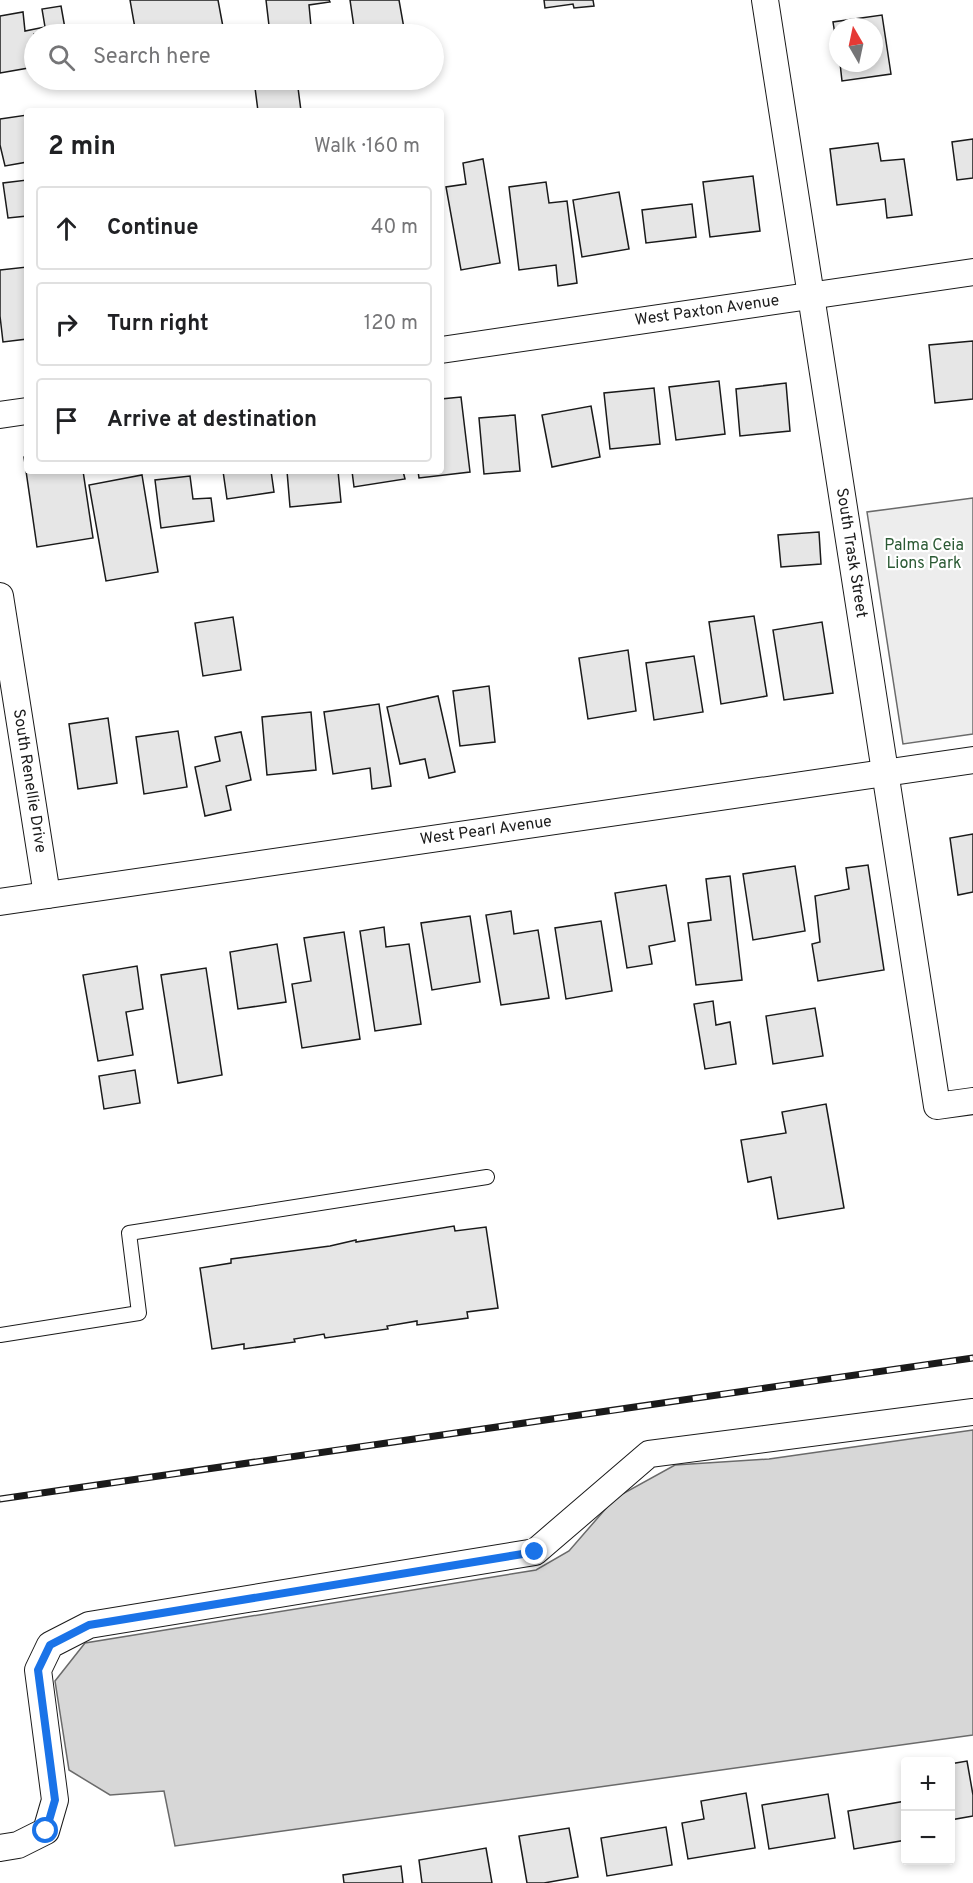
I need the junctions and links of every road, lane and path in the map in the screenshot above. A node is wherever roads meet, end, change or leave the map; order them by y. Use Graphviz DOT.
graph roads {
  1 [pos="765,0"];
  2 [pos="973,272"];
  3 [pos="810,296"];
  4 [pos="444,350"];
  5 [pos="24,411"];
  6 [pos="0,415"];
  7 [pos="0,596"];
  8 [pos="973,760"];
  9 [pos="885,773"];
  10 [pos="46,895"];
  11 [pos="0,902"];
  12 [pos="973,1101"];
  13 [pos="487,1177"];
  14 [pos="0,1335"];
  15 [pos="973,1412"];
  16 [pos="0,1848"];
  1 -- 3 [label="street, South Trask Street"];
  2 -- 3 [label="street, West Paxton Avenue"];
  3 -- 4 [label="street, West Paxton Avenue"];
  3 -- 9 [label="street, South Trask Street"];
  5 -- 6 [label="street"];
  7 -- 10 [label="street, South Renellie Drive"];
  8 -- 9 [label="street, West Pearl Avenue"];
  9 -- 10 [label="street, West Pearl Avenue"];
  9 -- 12 [label="street, South Trask Street"];
  10 -- 11 [label="street, West Pearl Avenue"];
  13 -- 14 [label="lane"];
  15 -- 16 [label="street"];
}
